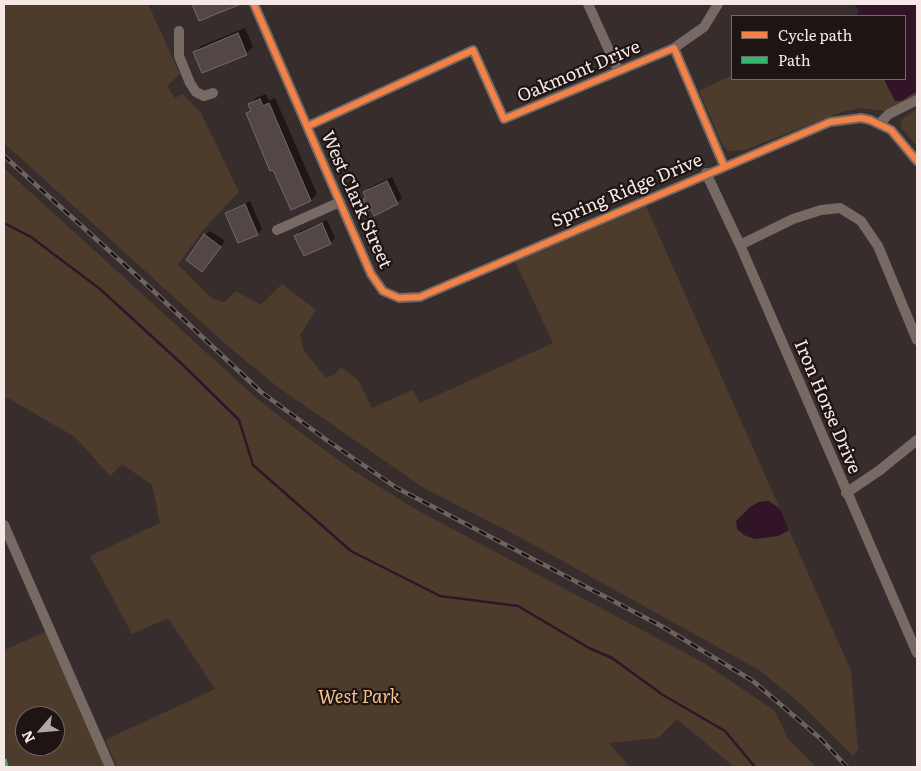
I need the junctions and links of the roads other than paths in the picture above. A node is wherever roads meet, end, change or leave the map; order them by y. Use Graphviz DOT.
graph roads {
  1 [pos="254,4"];
  2 [pos="588,4"];
  3 [pos="718,4"];
  4 [pos="179,31"];
  5 [pos="674,48"];
  6 [pos="618,70"];
  7 [pos="213,93"];
  8 [pos="917,100"];
  9 [pos="879,124"];
  10 [pos="308,126"];
  11 [pos="917,161"];
  12 [pos="724,166"];
  13 [pos="706,173"];
  14 [pos="340,202"];
  15 [pos="277,230"];
  16 [pos="740,245"];
  17 [pos="473,274"];
  18 [pos="917,340"];
  19 [pos="917,440"];
  20 [pos="846,493"];
  21 [pos="4,525"];
  22 [pos="917,653"];
  23 [pos="110,767"];
  1 -- 10 [label="street, West Clark Street"];
  2 -- 6 [label="street"];
  3 -- 5 [label="street, Oakmont Drive"];
  4 -- 7 [label="street"];
  5 -- 6 [label="street, Oakmont Drive"];
  5 -- 12 [label="street"];
  6 -- 10 [label="street, Oakmont Drive"];
  8 -- 9 [label="street"];
  9 -- 11 [label="street"];
  9 -- 12 [label="street, Spring Ridge Drive"];
  10 -- 14 [label="street, West Clark Street"];
  12 -- 13 [label="street, Spring Ridge Drive"];
  13 -- 16 [label="street, Iron Horse Drive"];
  13 -- 17 [label="street, Spring Ridge Drive"];
  14 -- 15 [label="street"];
  14 -- 17 [label="street, West Clark Street"];
  16 -- 18 [label="street"];
  16 -- 20 [label="street, Iron Horse Drive"];
  19 -- 20 [label="street"];
  20 -- 22 [label="street, Iron Horse Drive"];
  21 -- 23 [label="street"];
}
